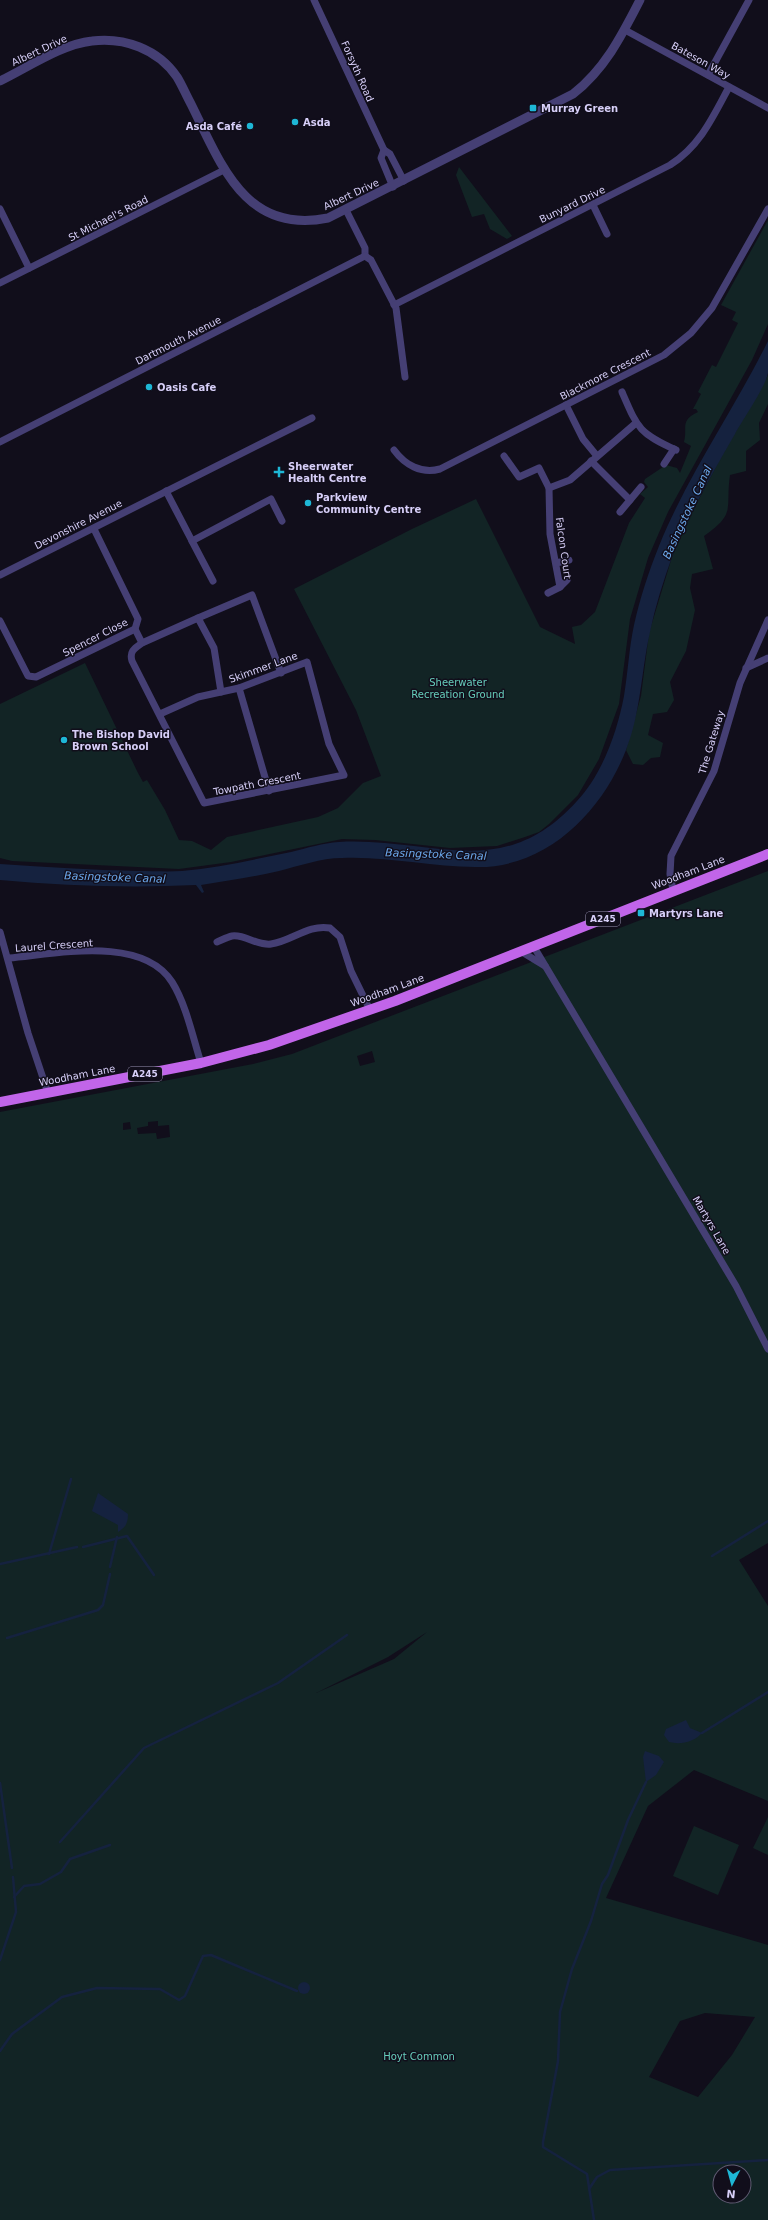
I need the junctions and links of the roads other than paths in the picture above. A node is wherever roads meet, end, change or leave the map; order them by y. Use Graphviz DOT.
graph roads {
  1 [pos="314,0"];
  2 [pos="640,0"];
  3 [pos="750,0"];
  4 [pos="625,30"];
  5 [pos="708,75"];
  6 [pos="0,81"];
  7 [pos="729,87"];
  8 [pos="768,108"];
  9 [pos="384,150"];
  10 [pos="224,170"];
  11 [pos="404,181"];
  12 [pos="393,187"];
  13 [pos="593,206"];
  14 [pos="0,209"];
  15 [pos="768,209"];
  16 [pos="346,210"];
  17 [pos="607,234"];
  18 [pos="365,256"];
  19 [pos="29,268"];
  20 [pos="0,283"];
  21 [pos="395,307"];
  22 [pos="405,377"];
  23 [pos="622,392"];
  24 [pos="566,406"];
  25 [pos="312,418"];
  26 [pos="636,423"];
  27 [pos="0,442"];
  28 [pos="394,450"];
  29 [pos="504,456"];
  30 [pos="594,458"];
  31 [pos="664,464"];
  32 [pos="641,487"];
  33 [pos="549,488"];
  34 [pos="166,491"];
  35 [pos="630,500"];
  36 [pos="620,512"];
  37 [pos="282,521"];
  38 [pos="94,529"];
  39 [pos="192,541"];
  40 [pos="569,560"];
  41 [pos="556,563"];
  42 [pos="0,575"];
  43 [pos="567,580"];
  44 [pos="213,581"];
  45 [pos="560,587"];
  46 [pos="548,593"];
  47 [pos="198,618"];
  48 [pos="768,620"];
  49 [pos="0,621"];
  50 [pos="135,629"];
  51 [pos="142,643"];
  52 [pos="768,658"];
  53 [pos="746,668"];
  54 [pos="281,672"];
  55 [pos="239,688"];
  56 [pos="221,692"];
  57 [pos="160,714"];
  58 [pos="344,775"];
  59 [pos="269,791"];
  60 [pos="768,854"];
  61 [pos="673,890"];
  62 [pos="0,932"];
  63 [pos="218,942"];
  64 [pos="534,947"];
  65 [pos="522,952"];
  66 [pos="9,958"];
  67 [pos="548,969"];
  68 [pos="370,1010"];
  69 [pos="201,1063"];
  70 [pos="48,1093"];
  71 [pos="0,1102"];
  72 [pos="768,1349"];
  1 -- 9 [label="street, Forsyth Road"];
  2 -- 4 [label="street, Albert Drive"];
  3 -- 5 [label="street"];
  4 -- 5 [label="street, Bateson Way"];
  4 -- 11 [label="street, Albert Drive"];
  5 -- 7 [label="street, Bateson Way"];
  6 -- 10 [label="street, Albert Drive"];
  7 -- 8 [label="street, Bateson Way"];
  7 -- 13 [label="street, Bunyard Drive"];
  9 -- 11 [label="street, Forsyth Road"];
  9 -- 12 [label="street, Forsyth Road"];
  10 -- 16 [label="street, Albert Drive"];
  10 -- 19 [label="street, St Michael's Road"];
  11 -- 12 [label="street, Albert Drive"];
  12 -- 16 [label="street, Albert Drive"];
  13 -- 17 [label="street"];
  13 -- 21 [label="street, Bunyard Drive"];
  14 -- 19 [label="street"];
  15 -- 24 [label="street, Blackmore Crescent"];
  16 -- 18 [label="street"];
  18 -- 21 [label="street"];
  18 -- 27 [label="street, Dartmouth Avenue"];
  19 -- 20 [label="street, St Michael's Road"];
  21 -- 22 [label="street"];
  23 -- 26 [label="street"];
  24 -- 28 [label="street, Blackmore Crescent"];
  24 -- 30 [label="street"];
  25 -- 34 [label="street, Devonshire Avenue"];
  26 -- 30 [label="street"];
  26 -- 31 [label="street"];
  29 -- 33 [label="street"];
  30 -- 33 [label="street"];
  30 -- 35 [label="street"];
  32 -- 35 [label="street"];
  33 -- 41 [label="street, Falcon Court"];
  34 -- 38 [label="street, Devonshire Avenue"];
  34 -- 39 [label="street"];
  35 -- 36 [label="street"];
  37 -- 39 [label="street"];
  38 -- 42 [label="street, Devonshire Avenue"];
  38 -- 50 [label="street, Spencer Close"];
  39 -- 44 [label="street"];
  40 -- 41 [label="street"];
  41 -- 45 [label="street, Falcon Court"];
  43 -- 45 [label="street, Falcon Court"];
  45 -- 46 [label="street, Falcon Court"];
  47 -- 51 [label="street"];
  47 -- 54 [label="street"];
  47 -- 56 [label="street"];
  48 -- 53 [label="street, The Gateway"];
  49 -- 50 [label="street, Spencer Close"];
  50 -- 51 [label="street"];
  51 -- 57 [label="street, Towpath Crescent"];
  52 -- 53 [label="street"];
  53 -- 61 [label="street, The Gateway"];
  54 -- 55 [label="street, Skimmer Lane"];
  54 -- 58 [label="street, Skimmer Lane"];
  55 -- 56 [label="street, Skimmer Lane"];
  55 -- 59 [label="street"];
  56 -- 57 [label="street, Skimmer Lane"];
  57 -- 59 [label="street, Towpath Crescent"];
  58 -- 59 [label="street, Towpath Crescent"];
  60 -- 61 [label="main road, Woodham Lane / A245"];
  61 -- 64 [label="main road, Woodham Lane / A245"];
  62 -- 66 [label="street, Laurel Crescent"];
  63 -- 68 [label="street"];
  64 -- 65 [label="main road, Woodham Lane / A245"];
  64 -- 67 [label="street, Martyrs Lane"];
  65 -- 67 [label="street, Martyrs Lane"];
  65 -- 68 [label="main road, Woodham Lane / A245"];
  66 -- 69 [label="street, Laurel Crescent"];
  66 -- 70 [label="street, Laurel Crescent"];
  67 -- 72 [label="street, Martyrs Lane"];
  68 -- 69 [label="main road, Woodham Lane / A245"];
  69 -- 70 [label="main road, Woodham Lane / A245"];
  70 -- 71 [label="main road, Woodham Lane / A245"];
}
